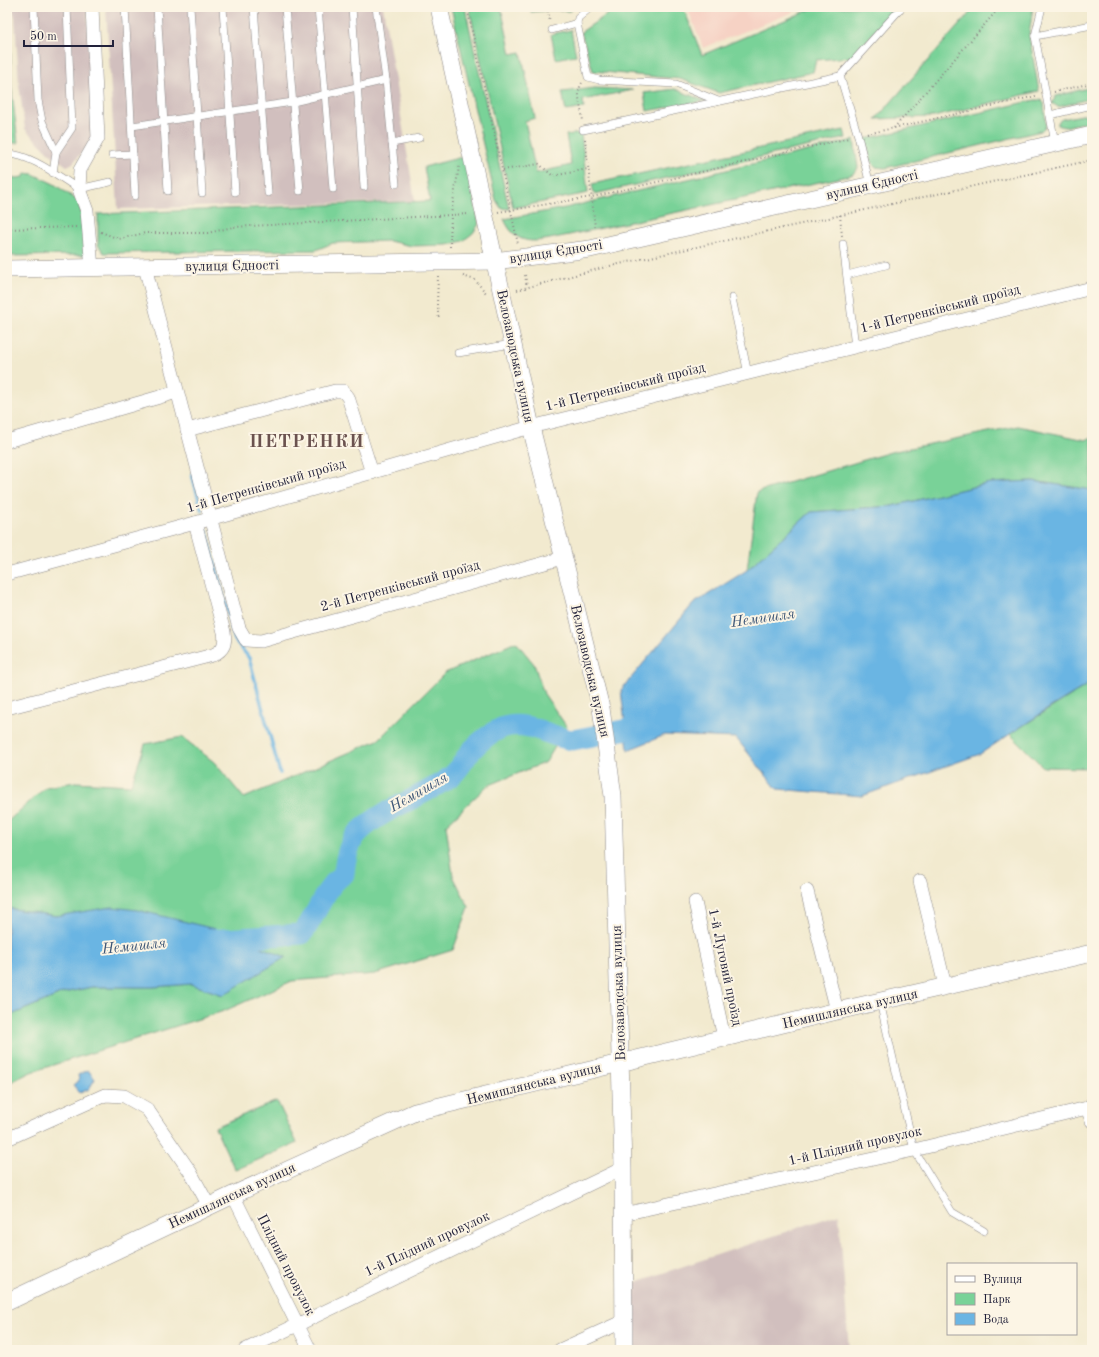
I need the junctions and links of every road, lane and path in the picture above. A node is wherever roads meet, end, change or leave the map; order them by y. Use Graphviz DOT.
graph roads {
  1 [pos="34,7"];
  2 [pos="67,7"];
  3 [pos="92,7"];
  4 [pos="125,7"];
  5 [pos="157,7"];
  6 [pos="190,7"];
  7 [pos="223,7"];
  8 [pos="254,7"];
  9 [pos="285,7"];
  10 [pos="318,7"];
  11 [pos="352,7"];
  12 [pos="376,7"];
  13 [pos="439,7"];
  14 [pos="467,7"];
  15 [pos="547,7"];
  16 [pos="592,7"];
  17 [pos="902,7"];
  18 [pos="1000,7"];
  19 [pos="1042,7"];
  20 [pos="549,17"];
  21 [pos="577,23"];
  22 [pos="1092,25"];
  23 [pos="552,30"];
  24 [pos="1035,36"];
  25 [pos="840,76"];
  26 [pos="386,80"];
  27 [pos="1092,83"];
  28 [pos="356,87"];
  29 [pos="325,94"];
  30 [pos="1046,94"];
  31 [pos="579,95"];
  32 [pos="293,102"];
  33 [pos="719,102"];
  34 [pos="1092,105"];
  35 [pos="261,106"];
  36 [pos="230,111"];
  37 [pos="582,111"];
  38 [pos="1050,115"];
  39 [pos="197,116"];
  40 [pos="164,121"];
  41 [pos="132,126"];
  42 [pos="894,128"];
  43 [pos="584,130"];
  44 [pos="1092,135"];
  45 [pos="858,136"];
  46 [pos="419,138"];
  47 [pos="392,143"];
  48 [pos="1055,143"];
  49 [pos="56,152"];
  50 [pos="7,154"];
  51 [pos="133,154"];
  52 [pos="112,155"];
  53 [pos="1092,160"];
  54 [pos="460,162"];
  55 [pos="588,169"];
  56 [pos="503,170"];
  57 [pos="53,173"];
  58 [pos="110,182"];
  59 [pos="396,184"];
  60 [pos="870,185"];
  61 [pos="364,187"];
  62 [pos="79,189"];
  63 [pos="333,189"];
  64 [pos="168,191"];
  65 [pos="300,191"];
  66 [pos="235,192"];
  67 [pos="202,193"];
  68 [pos="268,193"];
  69 [pos="136,196"];
  70 [pos="592,197"];
  71 [pos="512,211"];
  72 [pos="498,212"];
  73 [pos="451,214"];
  74 [pos="471,214"];
  75 [pos="840,215"];
  76 [pos="89,227"];
  77 [pos="595,228"];
  78 [pos="7,229"];
  79 [pos="518,244"];
  80 [pos="843,244"];
  81 [pos="450,247"];
  82 [pos="494,261"];
  83 [pos="886,266"];
  84 [pos="145,267"];
  85 [pos="92,268"];
  86 [pos="7,269"];
  87 [pos="438,275"];
  88 [pos="525,275"];
  89 [pos="847,275"];
  90 [pos="527,287"];
  91 [pos="1092,288"];
  92 [pos="518,290"];
  93 [pos="732,298"];
  94 [pos="439,319"];
  95 [pos="513,344"];
  96 [pos="855,347"];
  97 [pos="458,353"];
  98 [pos="748,374"];
  99 [pos="177,392"];
  100 [pos="531,427"];
  101 [pos="187,430"];
  102 [pos="7,442"];
  103 [pos="372,473"];
  104 [pos="210,519"];
  105 [pos="195,523"];
  106 [pos="563,558"];
  107 [pos="7,574"];
  108 [pos="234,642"];
  109 [pos="7,708"];
  110 [pos="920,881"];
  111 [pos="807,891"];
  112 [pos="695,902"];
  113 [pos="1092,953"];
  114 [pos="945,986"];
  115 [pos="880,1002"];
  116 [pos="837,1011"];
  117 [pos="724,1038"];
  118 [pos="621,1063"];
  119 [pos="1090,1106"];
  120 [pos="1092,1121"];
  121 [pos="7,1139"];
  122 [pos="914,1150"];
  123 [pos="623,1168"];
  124 [pos="232,1195"];
  125 [pos="209,1206"];
  126 [pos="623,1214"];
  127 [pos="984,1231"];
  128 [pos="7,1302"];
  129 [pos="624,1321"];
  130 [pos="298,1323"];
  131 [pos="245,1350"];
  132 [pos="310,1350"];
  133 [pos="560,1350"];
  134 [pos="624,1350"];
  1 -- 49 [label="lane"];
  2 -- 49 [label="lane"];
  3 -- 62 [label="street"];
  4 -- 41 [label="lane"];
  5 -- 40 [label="lane"];
  6 -- 39 [label="lane"];
  7 -- 36 [label="lane"];
  8 -- 35 [label="lane"];
  9 -- 32 [label="lane"];
  10 -- 29 [label="lane"];
  11 -- 28 [label="lane"];
  12 -- 26 [label="lane"];
  13 -- 82 [label="street, Велозаводська вулиця"];
  14 -- 56 [label="path"];
  15 -- 20 [label="path"];
  16 -- 21 [label="lane"];
  17 -- 25 [label="lane"];
  18 -- 42 [label="path"];
  19 -- 24 [label="lane"];
  21 -- 23 [label="lane"];
  21 -- 33 [label="lane"];
  22 -- 24 [label="lane"];
  24 -- 30 [label="lane"];
  25 -- 33 [label="lane"];
  25 -- 45 [label="lane"];
  26 -- 28 [label="lane"];
  26 -- 47 [label="lane"];
  27 -- 30 [label="path"];
  28 -- 29 [label="lane"];
  28 -- 61 [label="lane"];
  29 -- 32 [label="lane"];
  29 -- 63 [label="lane"];
  30 -- 38 [label="lane"];
  30 -- 42 [label="path"];
  31 -- 37 [label="path"];
  32 -- 35 [label="lane"];
  32 -- 65 [label="lane"];
  33 -- 43 [label="lane"];
  34 -- 38 [label="lane"];
  35 -- 36 [label="lane"];
  35 -- 68 [label="lane"];
  36 -- 39 [label="lane"];
  36 -- 66 [label="lane"];
  38 -- 48 [label="lane"];
  39 -- 40 [label="lane"];
  39 -- 67 [label="lane"];
  40 -- 41 [label="lane"];
  40 -- 64 [label="lane"];
  41 -- 51 [label="lane"];
  42 -- 45 [label="path"];
  43 -- 55 [label="path"];
  44 -- 48 [label="street, вулиця Єдності"];
  45 -- 60 [label="lane"];
  45 -- 70 [label="path"];
  46 -- 47 [label="lane"];
  47 -- 59 [label="lane"];
  48 -- 60 [label="street, вулиця Єдності"];
  49 -- 57 [label="lane"];
  50 -- 57 [label="lane"];
  51 -- 52 [label="lane"];
  51 -- 69 [label="lane"];
  53 -- 75 [label="path"];
  54 -- 73 [label="path"];
  55 -- 56 [label="path"];
  55 -- 70 [label="path"];
  56 -- 71 [label="path"];
  57 -- 62 [label="lane"];
  58 -- 62 [label="lane"];
  60 -- 82 [label="street, вулиця Єдності"];
  62 -- 76 [label="street"];
  70 -- 71 [label="path"];
  70 -- 77 [label="path"];
  71 -- 72 [label="path"];
  71 -- 79 [label="path"];
  73 -- 74 [label="path"];
  73 -- 76 [label="path"];
  73 -- 81 [label="path"];
  75 -- 80 [label="path"];
  75 -- 90 [label="path"];
  76 -- 78 [label="path"];
  76 -- 85 [label="street"];
  80 -- 89 [label="lane"];
  82 -- 84 [label="street, вулиця Єдності"];
  82 -- 95 [label="street, Велозаводська вулиця"];
  83 -- 89 [label="lane"];
  84 -- 85 [label="street, вулиця Єдності"];
  84 -- 99 [label="street"];
  85 -- 86 [label="street, вулиця Єдності"];
  87 -- 94 [label="path"];
  88 -- 90 [label="path"];
  89 -- 96 [label="lane"];
  90 -- 92 [label="path"];
  91 -- 96 [label="street, 1-й Петренківський проїзд"];
  93 -- 98 [label="lane"];
  95 -- 97 [label="lane"];
  95 -- 100 [label="street, Велозаводська вулиця"];
  96 -- 98 [label="street, 1-й Петренківський проїзд"];
  98 -- 100 [label="street, 1-й Петренківський проїзд"];
  99 -- 101 [label="street"];
  99 -- 102 [label="street"];
  100 -- 103 [label="street, 1-й Петренківський проїзд"];
  100 -- 106 [label="street, Велозаводська вулиця"];
  101 -- 103 [label="street"];
  101 -- 104 [label="street"];
  103 -- 104 [label="street, 1-й Петренківський проїзд"];
  104 -- 105 [label="street, 1-й Петренківський проїзд"];
  104 -- 108 [label="street"];
  105 -- 107 [label="street, 1-й Петренківський проїзд"];
  105 -- 108 [label="street"];
  106 -- 108 [label="street, 2-й Петренківський проїзд"];
  106 -- 118 [label="street, Велозаводська вулиця"];
  108 -- 109 [label="street, 2-й Петренківський проїзд"];
  110 -- 114 [label="street"];
  111 -- 116 [label="street"];
  112 -- 117 [label="street, 1-й Луговий проїзд"];
  113 -- 114 [label="street, Немишлянська вулиця"];
  114 -- 115 [label="street, Немишлянська вулиця"];
  115 -- 116 [label="street, Немишлянська вулиця"];
  115 -- 122 [label="lane"];
  116 -- 117 [label="street, Немишлянська вулиця"];
  117 -- 118 [label="street, Немишлянська вулиця"];
  118 -- 123 [label="street, Велозаводська вулиця"];
  118 -- 124 [label="street, Немишлянська вулиця"];
  119 -- 120 [label="street"];
  119 -- 122 [label="street, 1-й Плідний провулок"];
  121 -- 125 [label="street"];
  122 -- 126 [label="street, 1-й Плідний провулок"];
  122 -- 127 [label="lane"];
  123 -- 126 [label="street, Велозаводська вулиця"];
  123 -- 130 [label="street, 1-й Плідний провулок"];
  124 -- 125 [label="street, Немишлянська вулиця"];
  124 -- 130 [label="street, Плідний провулок"];
  125 -- 128 [label="street, Немишлянська вулиця"];
  126 -- 129 [label="street, Велозаводська вулиця"];
  129 -- 133 [label="street"];
  129 -- 134 [label="street, Велозаводська вулиця"];
  130 -- 131 [label="street, 1-й Плідний провулок"];
  130 -- 132 [label="street, Плідний провулок"];
}
